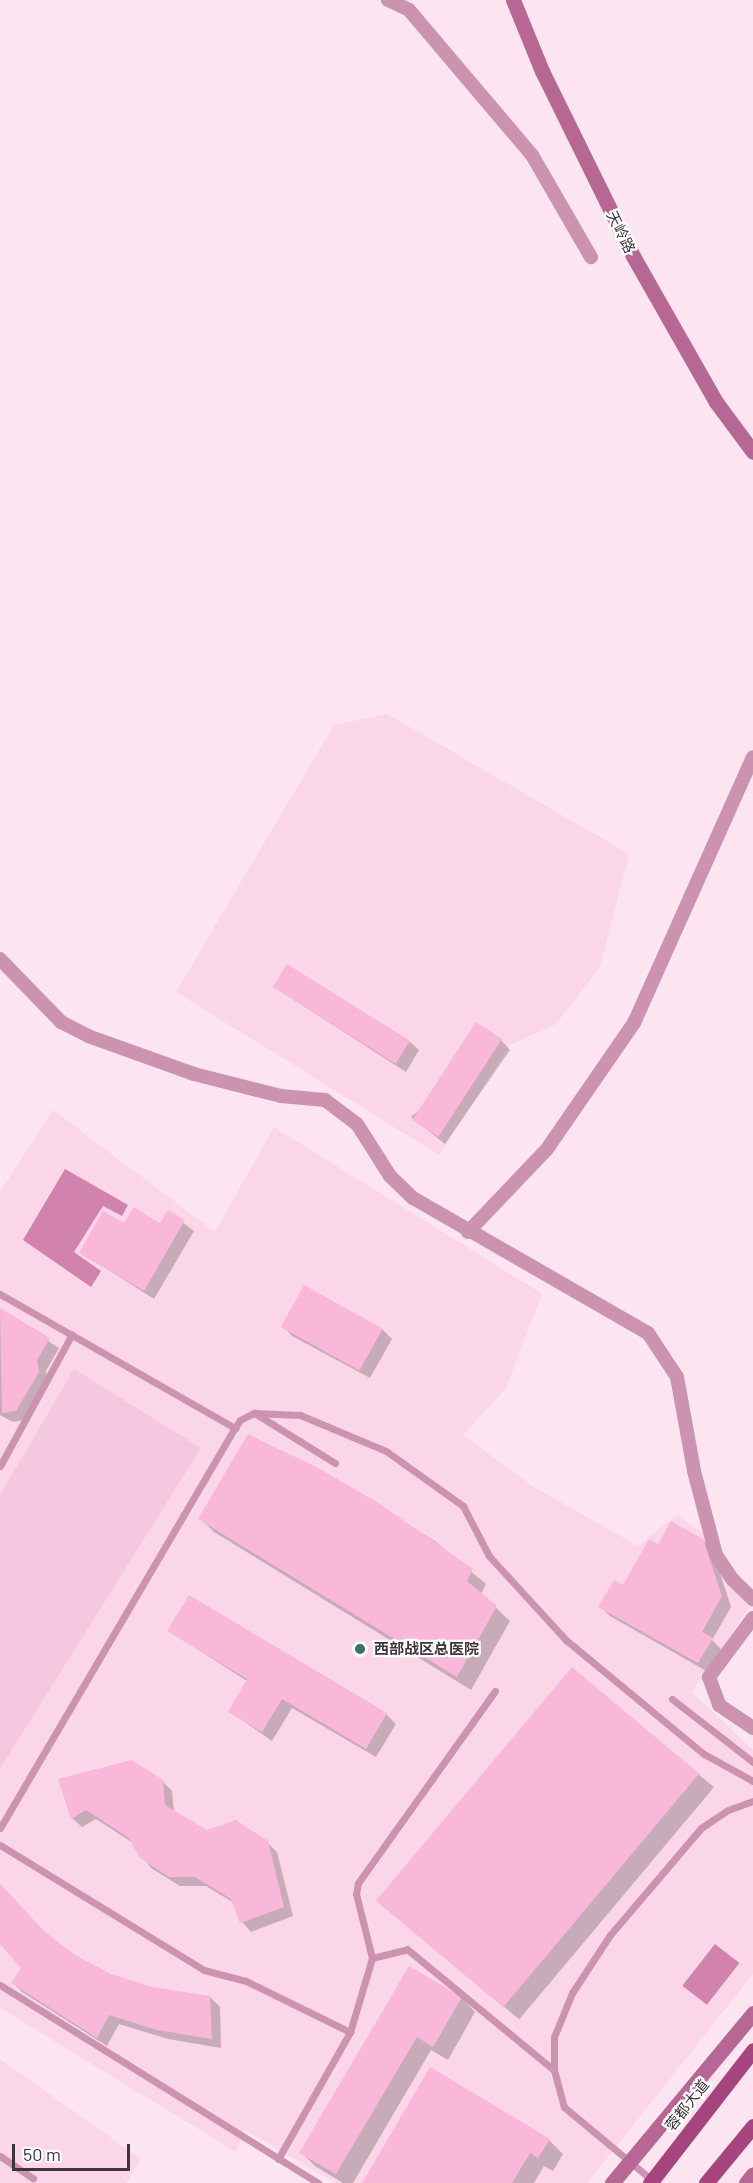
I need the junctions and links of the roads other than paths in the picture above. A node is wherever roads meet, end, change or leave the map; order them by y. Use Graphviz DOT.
graph roads {
  1 [pos="388,0"];
  2 [pos="513,0"];
  3 [pos="591,257"];
  4 [pos="753,452"];
  5 [pos="753,757"];
  6 [pos="0,959"];
  7 [pos="468,1232"];
  8 [pos="0,1294"];
  9 [pos="72,1334"];
  10 [pos="254,1413"];
  11 [pos="235,1428"];
  12 [pos="335,1463"];
  13 [pos="0,1466"];
  14 [pos="753,1599"];
  15 [pos="753,1618"];
  16 [pos="495,1691"];
  17 [pos="672,1699"];
  18 [pos="753,1728"];
  19 [pos="753,1762"];
  20 [pos="753,1781"];
  21 [pos="753,1801"];
  22 [pos="0,1828"];
  23 [pos="0,1845"];
  24 [pos="372,1958"];
  25 [pos="0,1985"];
  26 [pos="753,2013"];
  27 [pos="350,2032"];
  28 [pos="753,2050"];
  29 [pos="554,2070"];
  30 [pos="753,2126"];
  31 [pos="0,2156"];
  32 [pos="278,2159"];
  33 [pos="629,2161"];
  34 [pos="753,2174"];
  35 [pos="33,2178"];
  36 [pos="651,2182"];
  37 [pos="318,2183"];
  38 [pos="612,2183"];
  39 [pos="706,2183"];
  40 [pos="746,2183"];
  1 -- 3 [label="street"];
  2 -- 4 [label="street, 天岭路"];
  5 -- 7 [label="street"];
  6 -- 7 [label="street"];
  7 -- 14 [label="street"];
  8 -- 9 [label="lane"];
  9 -- 11 [label="lane"];
  9 -- 13 [label="lane"];
  10 -- 11 [label="lane"];
  10 -- 12 [label="lane"];
  10 -- 20 [label="lane"];
  11 -- 22 [label="lane"];
  15 -- 18 [label="street"];
  16 -- 24 [label="lane"];
  17 -- 19 [label="lane"];
  21 -- 29 [label="lane"];
  23 -- 27 [label="lane"];
  24 -- 27 [label="lane"];
  24 -- 29 [label="lane"];
  25 -- 32 [label="lane"];
  26 -- 33 [label="street"];
  27 -- 32 [label="lane"];
  28 -- 36 [label="main road, 蓉都大道"];
  29 -- 33 [label="lane"];
  30 -- 39 [label="main road"];
  31 -- 35 [label="lane"];
  32 -- 37 [label="lane"];
  33 -- 36 [label="lane"];
  33 -- 38 [label="street"];
  34 -- 40 [label="street"];
}
